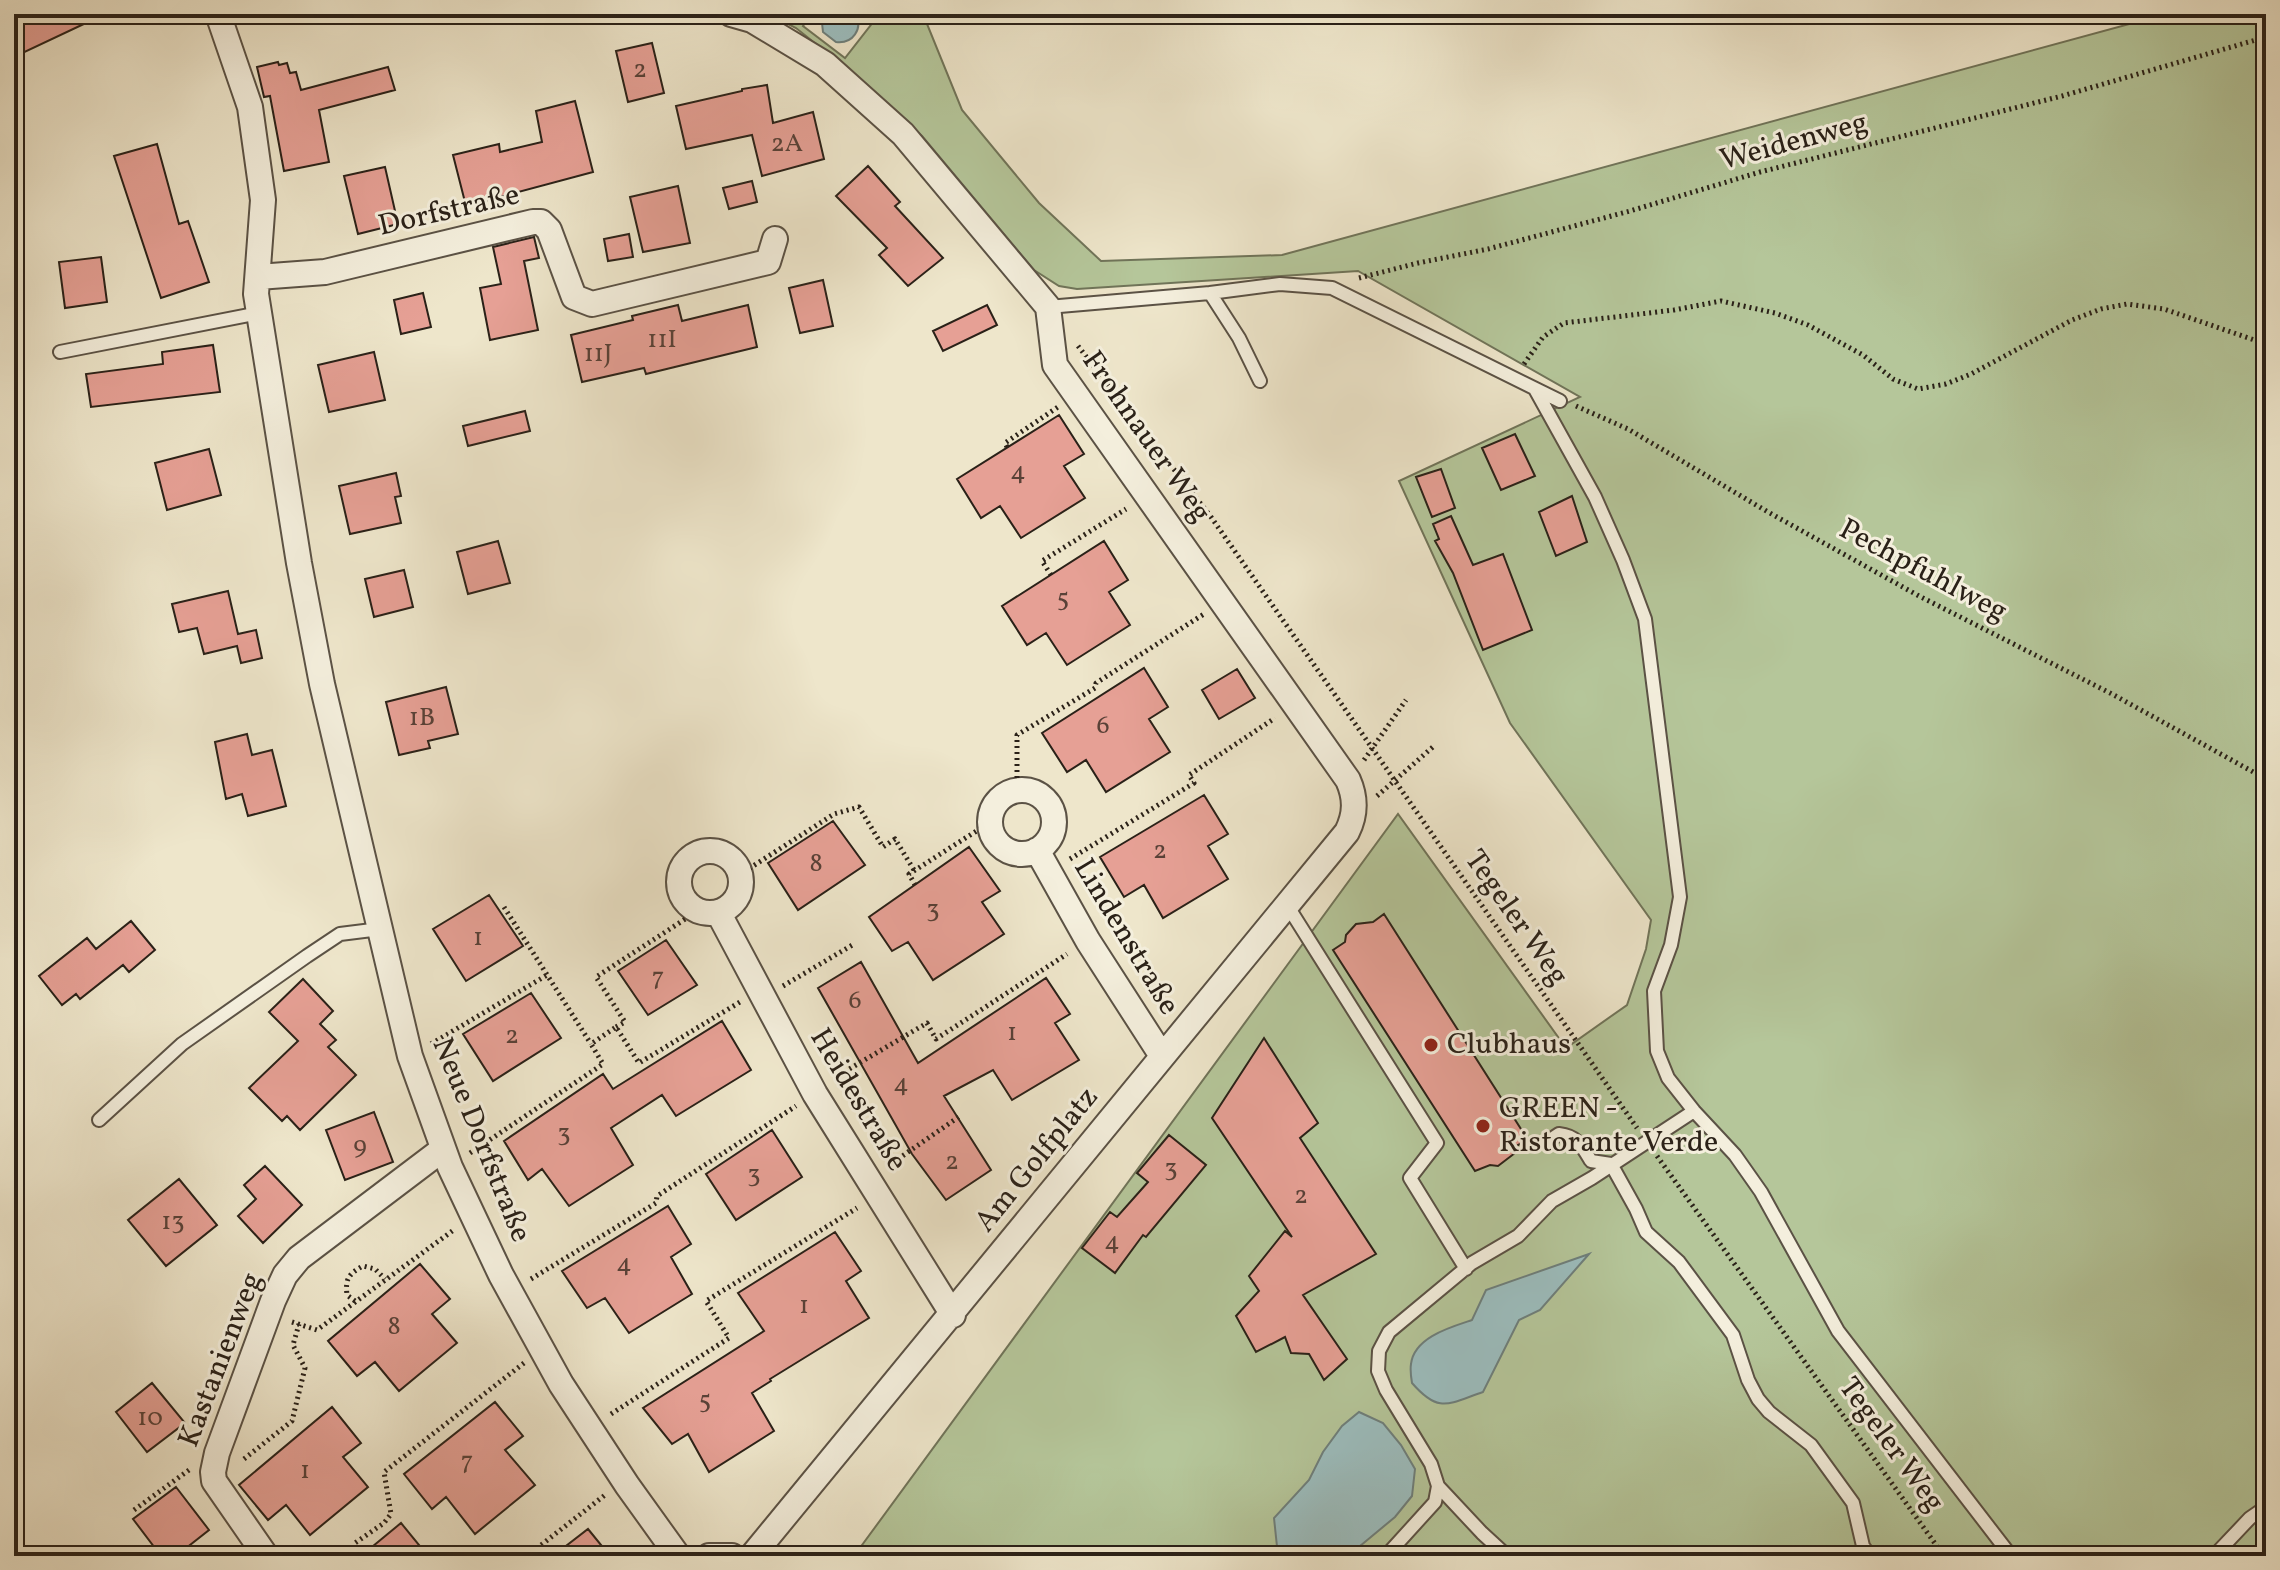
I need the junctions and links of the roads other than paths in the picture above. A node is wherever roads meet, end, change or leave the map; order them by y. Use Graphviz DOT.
graph roads {
  1 [pos="218,14"];
  2 [pos="731,14"];
  3 [pos="775,239"];
  4 [pos="258,277"];
  5 [pos="1210,293"];
  6 [pos="1048,307"];
  7 [pos="259,313"];
  8 [pos="60,352"];
  9 [pos="1260,381"];
  10 [pos="1535,389"];
  11 [pos="1560,401"];
  12 [pos="1352,794"];
  13 [pos="1042,860"];
  14 [pos="1287,905"];
  15 [pos="707,911"];
  16 [pos="380,929"];
  17 [pos="1162,1056"];
  18 [pos="1694,1111"];
  19 [pos="99,1120"];
  20 [pos="1547,1142"];
  21 [pos="447,1158"];
  22 [pos="1611,1164"];
  23 [pos="1466,1269"];
  24 [pos="953,1315"];
  25 [pos="1438,1486"];
  26 [pos="2266,1507"];
  27 [pos="266,1556"];
  28 [pos="678,1556"];
  29 [pos="709,1556"];
  30 [pos="732,1556"];
  31 [pos="752,1556"];
  32 [pos="1386,1556"];
  33 [pos="1507,1556"];
  34 [pos="1870,1556"];
  35 [pos="2011,1556"];
  36 [pos="2214,1556"];
  1 -- 4 [label="street"];
  2 -- 6 [label="street"];
  3 -- 4 [label="street, Dorfstraße"];
  4 -- 7 [label="street"];
  5 -- 6 [label="lane"];
  5 -- 9 [label="lane"];
  5 -- 10 [label="lane"];
  6 -- 12 [label="street, Frohnauer Weg"];
  7 -- 8 [label="lane"];
  7 -- 16 [label="street, Neue Dorfstraße"];
  10 -- 11 [label="lane"];
  10 -- 18 [label="lane"];
  12 -- 14 [label="street, Am Golfplatz"];
  13 -- 13 [label="street, Lindenstraße"];
  13 -- 17 [label="street, Lindenstraße"];
  14 -- 17 [label="street, Am Golfplatz"];
  14 -- 23 [label="lane"];
  15 -- 15 [label="street, Heidestraße"];
  15 -- 24 [label="street, Heidestraße"];
  16 -- 19 [label="lane"];
  16 -- 21 [label="street, Neue Dorfstraße"];
  17 -- 24 [label="street, Am Golfplatz"];
  18 -- 22 [label="lane"];
  18 -- 35 [label="lane"];
  20 -- 22 [label="lane"];
  21 -- 27 [label="street, Kastanienweg"];
  21 -- 28 [label="street, Neue Dorfstraße"];
  22 -- 23 [label="lane"];
  22 -- 34 [label="lane"];
  23 -- 25 [label="lane"];
  24 -- 31 [label="street, Am Golfplatz"];
  25 -- 32 [label="lane"];
  25 -- 33 [label="lane"];
  26 -- 36 [label="lane"];
  29 -- 30 [label="street"];
}
